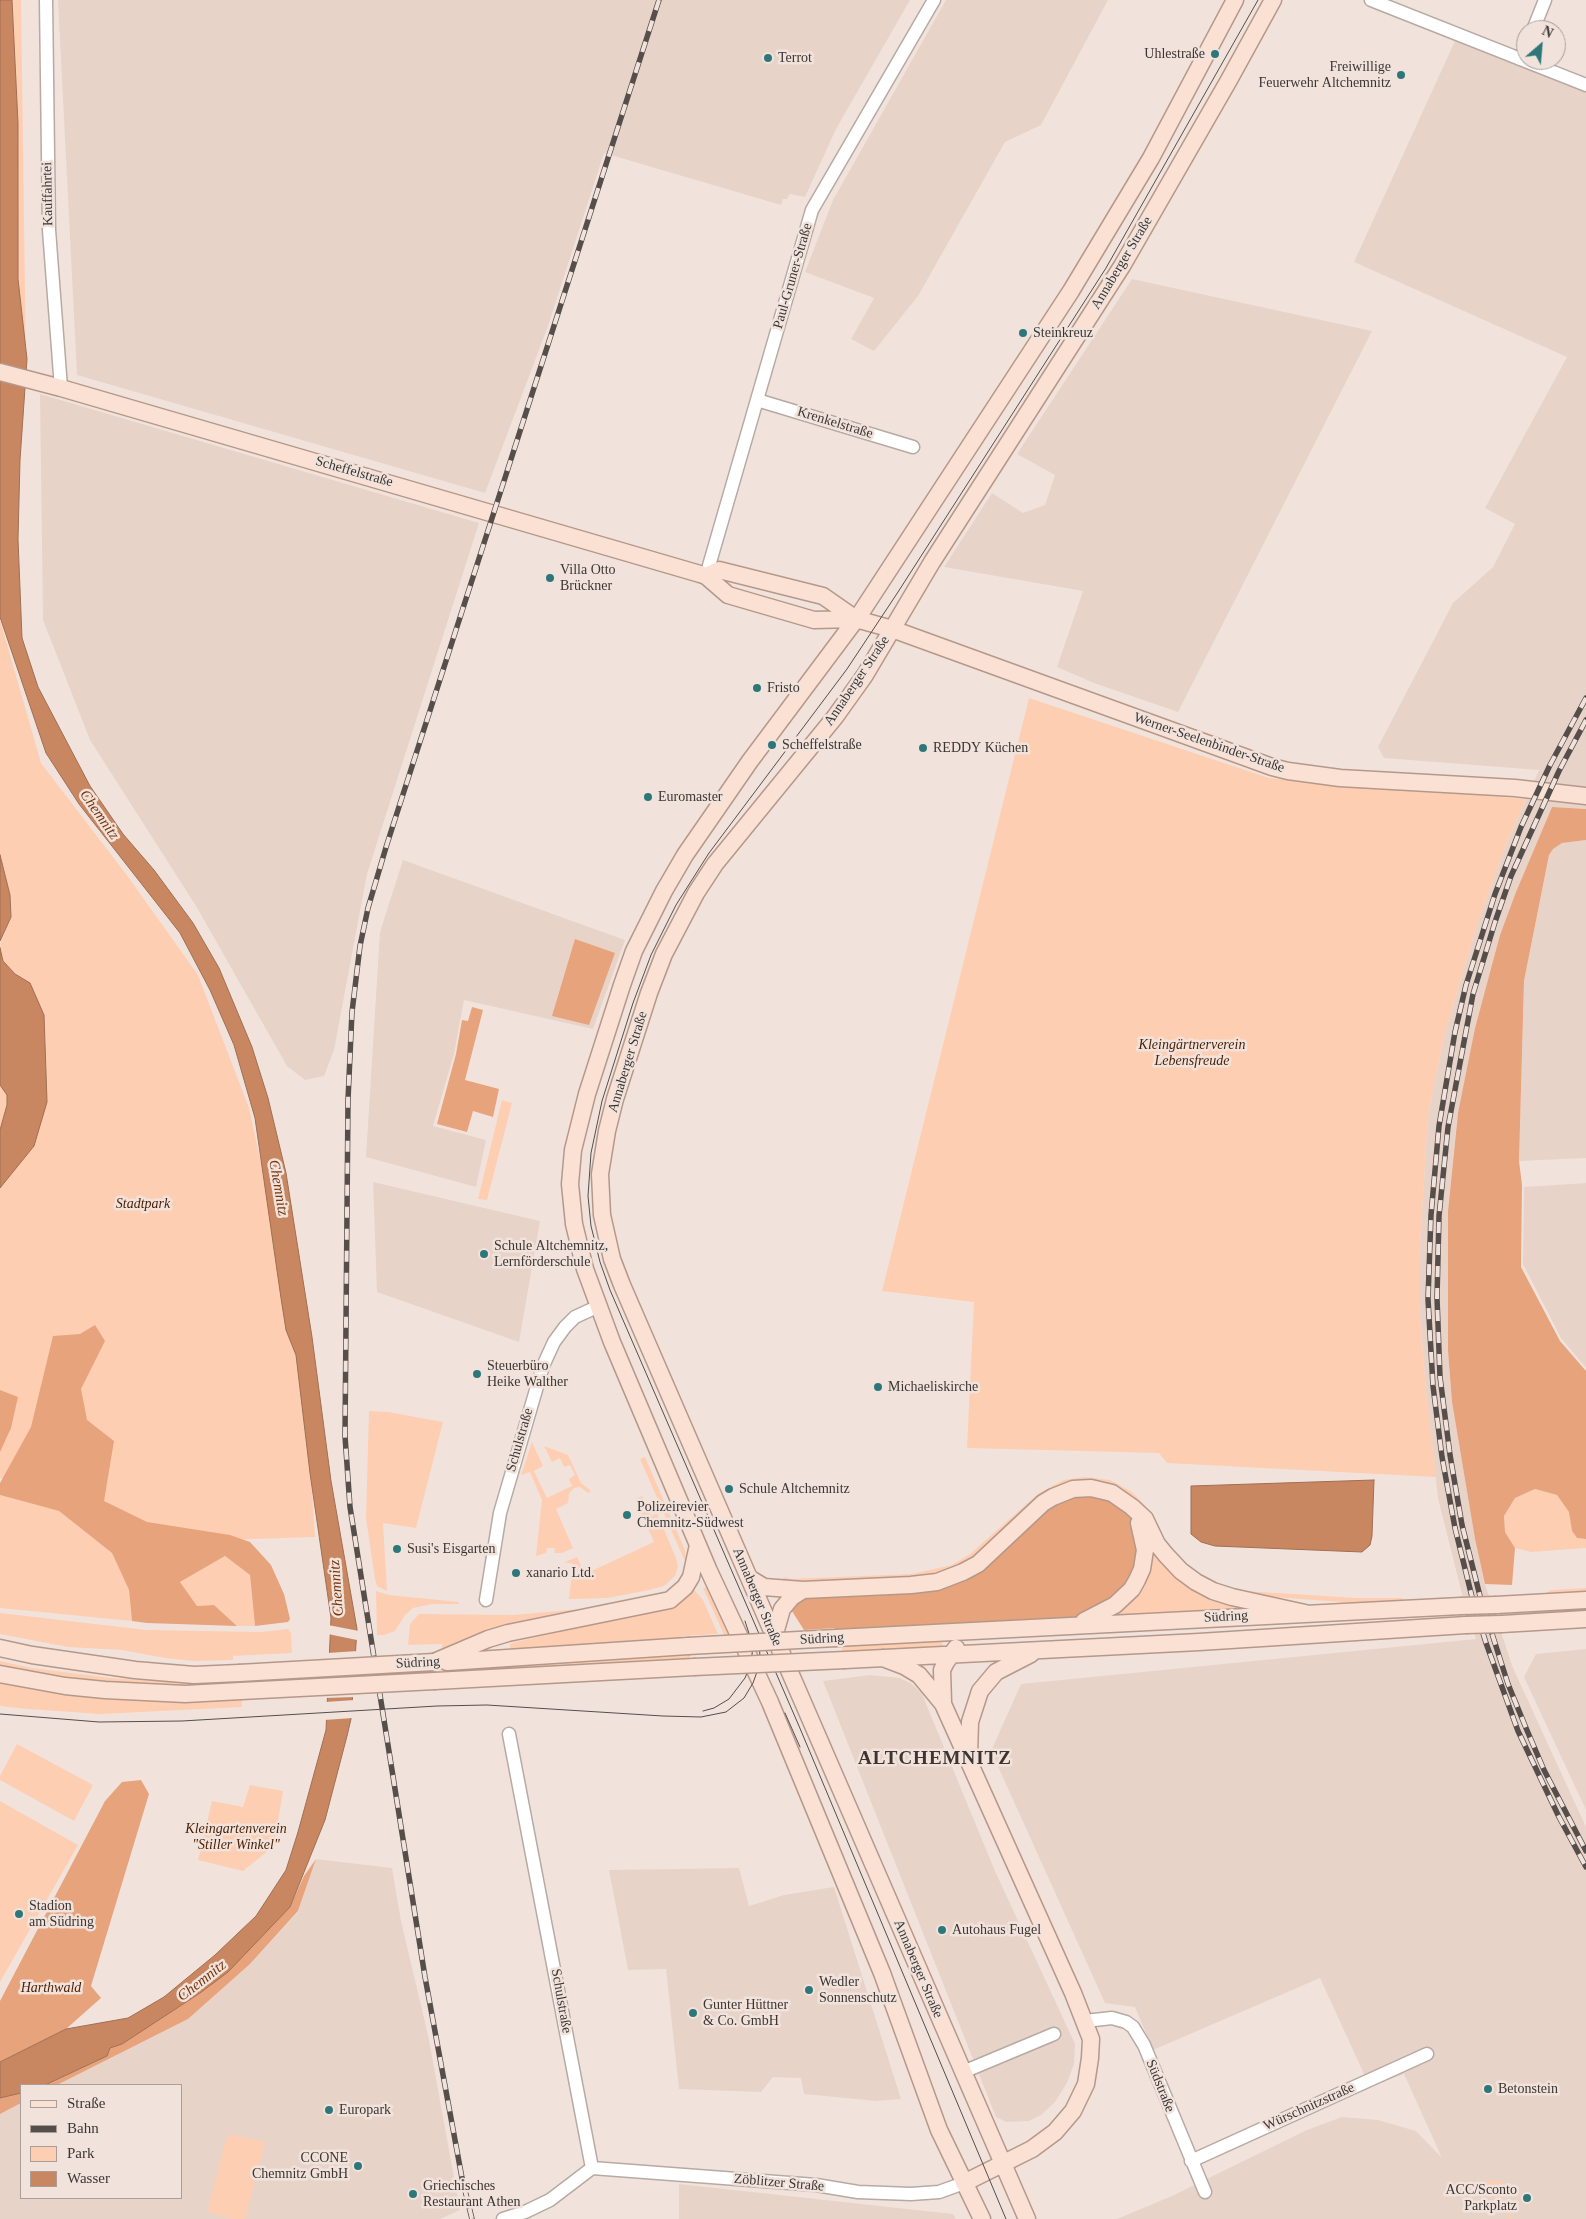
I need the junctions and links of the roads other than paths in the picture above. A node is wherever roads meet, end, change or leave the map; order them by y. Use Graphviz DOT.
graph roads {
  1 [pos="46,0"];
  2 [pos="934,0"];
  3 [pos="1235,0"];
  4 [pos="1273,0"];
  5 [pos="1371,0"];
  6 [pos="1545,0"];
  7 [pos="1537,20"];
  8 [pos="1516,57"];
  9 [pos="1548,70"];
  10 [pos="1586,85"];
  11 [pos="0,372"];
  12 [pos="60,388"];
  13 [pos="757,400"];
  14 [pos="912,447"];
  15 [pos="706,576"];
  16 [pos="856,619"];
  17 [pos="876,625"];
  18 [pos="892,630"];
  19 [pos="1586,796"];
  20 [pos="599,1306"];
  21 [pos="1132,1507"];
  22 [pos="698,1545"];
  23 [pos="749,1578"];
  24 [pos="803,1590"];
  25 [pos="486,1600"];
  26 [pos="1586,1600"];
  27 [pos="1305,1613"];
  28 [pos="1586,1618"];
  29 [pos="1078,1624"];
  30 [pos="1008,1629"];
  31 [pos="774,1637"];
  32 [pos="0,1648"];
  33 [pos="1042,1650"];
  34 [pos="950,1654"];
  35 [pos="883,1658"];
  36 [pos="434,1662"];
  37 [pos="0,1674"];
  38 [pos="943,1704"];
  39 [pos="509,1734"];
  40 [pos="969,1760"];
  41 [pos="1085,2021"];
  42 [pos="1054,2034"];
  43 [pos="1428,2054"];
  44 [pos="963,2072"];
  45 [pos="1191,2161"];
  46 [pos="1003,2164"];
  47 [pos="592,2168"];
  48 [pos="964,2183"];
  49 [pos="1205,2192"];
  50 [pos="503,2219"];
  51 [pos="982,2219"];
  52 [pos="1027,2219"];
  1 -- 12 [label="street, Kauffahrtei"];
  2 -- 13 [label="street, Paul-Gruner-Straße"];
  3 -- 16 [label="main road, Annaberger Straße"];
  4 -- 18 [label="main road, Annaberger Straße"];
  5 -- 8 [label="street"];
  6 -- 7 [label="street"];
  9 -- 10 [label="street"];
  11 -- 12 [label="main road, Scheffelstraße"];
  12 -- 15 [label="main road, Scheffelstraße"];
  13 -- 14 [label="street, Krenkelstraße"];
  13 -- 15 [label="street, Paul-Gruner-Straße"];
  15 -- 16 [label="main road, Scheffelstraße"];
  15 -- 16 [label="main road, Scheffelstraße"];
  16 -- 17 [label="main road, Scheffelstraße"];
  16 -- 20 [label="main road, Annaberger Straße"];
  17 -- 18 [label="main road, Werner-Seelenbinder-Straße"];
  18 -- 19 [label="main road, Werner-Seelenbinder-Straße"];
  18 -- 23 [label="main road, Annaberger Straße"];
  20 -- 22 [label="main road, Annaberger Straße"];
  20 -- 25 [label="street, Schulstraße"];
  21 -- 24 [label="main road"];
  21 -- 27 [label="main road"];
  21 -- 29 [label="main road"];
  22 -- 36 [label="main road"];
  22 -- 48 [label="main road, Annaberger Straße"];
  23 -- 24 [label="main road"];
  23 -- 31 [label="main road, Annaberger Straße"];
  24 -- 31 [label="main road"];
  26 -- 27 [label="main road, Südring, bridge"];
  27 -- 29 [label="main road, Südring"];
  28 -- 33 [label="main road, Südring, bridge"];
  29 -- 30 [label="main road, Südring"];
  30 -- 34 [label="main road"];
  30 -- 36 [label="main road, Südring, bridge"];
  31 -- 44 [label="main road, Annaberger Straße"];
  32 -- 36 [label="main road, Südring, bridge"];
  33 -- 34 [label="main road, Südring"];
  33 -- 40 [label="main road"];
  34 -- 35 [label="main road, Südring"];
  34 -- 38 [label="main road"];
  35 -- 37 [label="main road, Südring, bridge"];
  35 -- 38 [label="main road"];
  38 -- 40 [label="main road"];
  39 -- 47 [label="street, Schulstraße"];
  40 -- 41 [label="main road"];
  41 -- 45 [label="street, Südstraße"];
  41 -- 46 [label="main road"];
  42 -- 44 [label="street"];
  43 -- 45 [label="street, Würschnitzstraße"];
  44 -- 46 [label="main road, Annaberger Straße"];
  45 -- 49 [label="street, Südstraße"];
  46 -- 48 [label="main road"];
  46 -- 52 [label="main road, Annaberger Straße"];
  47 -- 48 [label="street, Zöblitzer Straße"];
  47 -- 50 [label="street"];
  48 -- 51 [label="main road, Annaberger Straße"];
}
